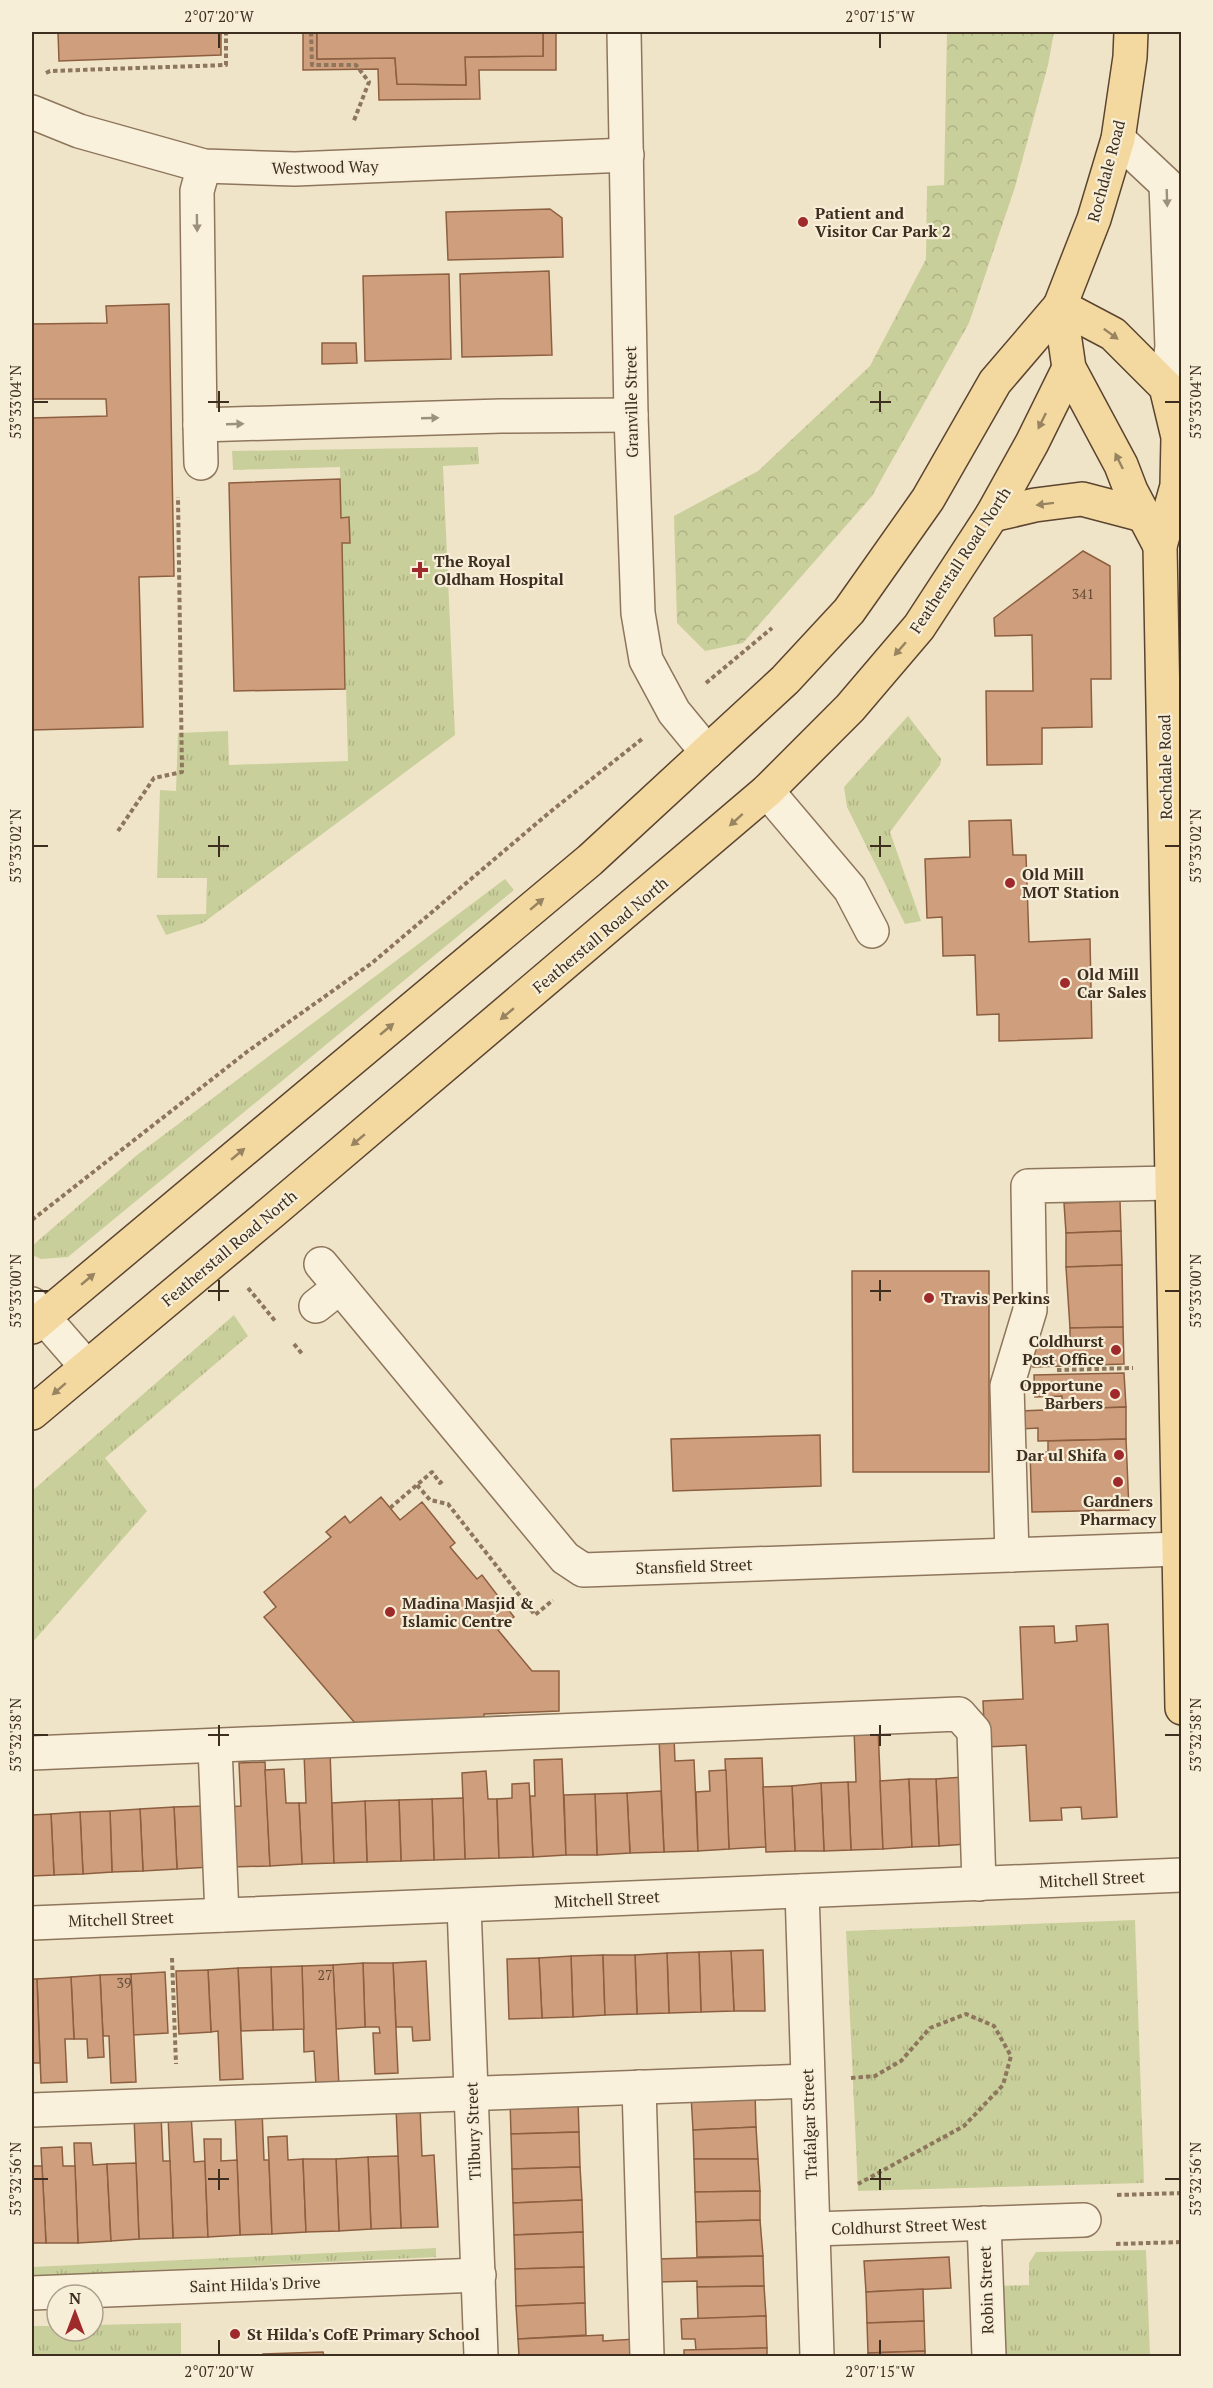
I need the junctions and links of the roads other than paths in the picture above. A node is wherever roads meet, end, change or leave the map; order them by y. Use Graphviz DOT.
graph roads {
  1 [pos="624,32"];
  2 [pos="1131,32"];
  3 [pos="32,112"];
  4 [pos="1118,139"];
  5 [pos="627,155"];
  6 [pos="204,166"];
  7 [pos="1060,306"];
  8 [pos="1069,368"];
  9 [pos="1166,387"];
  10 [pos="631,415"];
  11 [pos="200,425"];
  12 [pos="201,463"];
  13 [pos="992,514"];
  14 [pos="1143,514"];
  15 [pos="1160,546"];
  16 [pos="707,752"];
  17 [pos="768,791"];
  18 [pos="872,931"];
  19 [pos="1175,1075"];
  20 [pos="1171,1183"];
  21 [pos="326,1286"];
  22 [pos="35,1316"];
  23 [pos="86,1366"];
  24 [pos="32,1413"];
  25 [pos="1179,1549"];
  26 [pos="1012,1555"];
  27 [pos="1182,1708"];
  28 [pos="215,1747"];
  29 [pos="32,1753"];
  30 [pos="1182,1875"];
  31 [pos="979,1884"];
  32 [pos="802,1891"];
  33 [pos="464,1906"];
  34 [pos="222,1915"];
  35 [pos="32,1923"];
  36 [pos="807,2081"];
  37 [pos="639,2087"];
  38 [pos="472,2093"];
  39 [pos="32,2110"];
  40 [pos="1084,2220"];
  41 [pos="994,2223"];
  42 [pos="813,2229"];
  43 [pos="1006,2274"];
  44 [pos="479,2275"];
  45 [pos="32,2293"];
  46 [pos="481,2356"];
  47 [pos="647,2356"];
  48 [pos="817,2356"];
  49 [pos="989,2356"];
  1 -- 5 [label="street, Granville Street"];
  2 -- 4 [label="main road, Rochdale Road"];
  3 -- 6 [label="street, Westwood Way"];
  4 -- 7 [label="main road, Rochdale Road"];
  4 -- 9 [label="street, one-way"];
  5 -- 6 [label="street, Westwood Way"];
  5 -- 10 [label="street, Granville Street"];
  6 -- 11 [label="street, one-way"];
  7 -- 8 [label="main road, Rochdale Road"];
  7 -- 9 [label="main road, one-way"];
  7 -- 16 [label="main road"];
  8 -- 13 [label="main road, Featherstall Road North, one-way"];
  14 -- 8 [label="main road, Rochdale Road, one-way"];
  9 -- 15 [label="main road, Rochdale Road"];
  11 -- 10 [label="street, one-way"];
  10 -- 16 [label="street, Granville Street"];
  11 -- 12 [label="street"];
  14 -- 13 [label="main road, one-way"];
  13 -- 17 [label="main road, Featherstall Road North, one-way"];
  14 -- 15 [label="main road, Rochdale Road"];
  15 -- 19 [label="main road, Rochdale Road"];
  22 -- 16 [label="main road, one-way"];
  17 -- 18 [label="street"];
  17 -- 23 [label="main road, Featherstall Road North, one-way"];
  19 -- 20 [label="main road, Rochdale Road"];
  20 -- 25 [label="main road, Rochdale Road"];
  20 -- 26 [label="street"];
  21 -- 26 [label="street, Stansfield Street"];
  22 -- 23 [label="street"];
  23 -- 24 [label="main road, Featherstall Road North, one-way"];
  25 -- 26 [label="street, Stansfield Street"];
  25 -- 27 [label="main road, Rochdale Road"];
  28 -- 29 [label="street"];
  28 -- 31 [label="street"];
  28 -- 34 [label="street"];
  30 -- 31 [label="street, Mitchell Street"];
  31 -- 32 [label="street, Mitchell Street"];
  32 -- 33 [label="street, Mitchell Street"];
  32 -- 36 [label="street, Trafalgar Street"];
  33 -- 34 [label="street, Mitchell Street"];
  33 -- 38 [label="street, Tilbury Street"];
  34 -- 35 [label="street, Mitchell Street"];
  36 -- 37 [label="street"];
  36 -- 42 [label="street, Trafalgar Street"];
  37 -- 38 [label="street"];
  37 -- 47 [label="street"];
  38 -- 39 [label="street"];
  38 -- 44 [label="street, Tilbury Street"];
  40 -- 41 [label="street, Coldhurst Street West"];
  41 -- 42 [label="street, Coldhurst Street West"];
  41 -- 43 [label="street, Coldhurst Street West"];
  41 -- 49 [label="street, Robin Street"];
  42 -- 48 [label="street, Trafalgar Street"];
  44 -- 45 [label="street, Saint Hilda's Drive"];
  44 -- 46 [label="street, Tilbury Street"];
}
